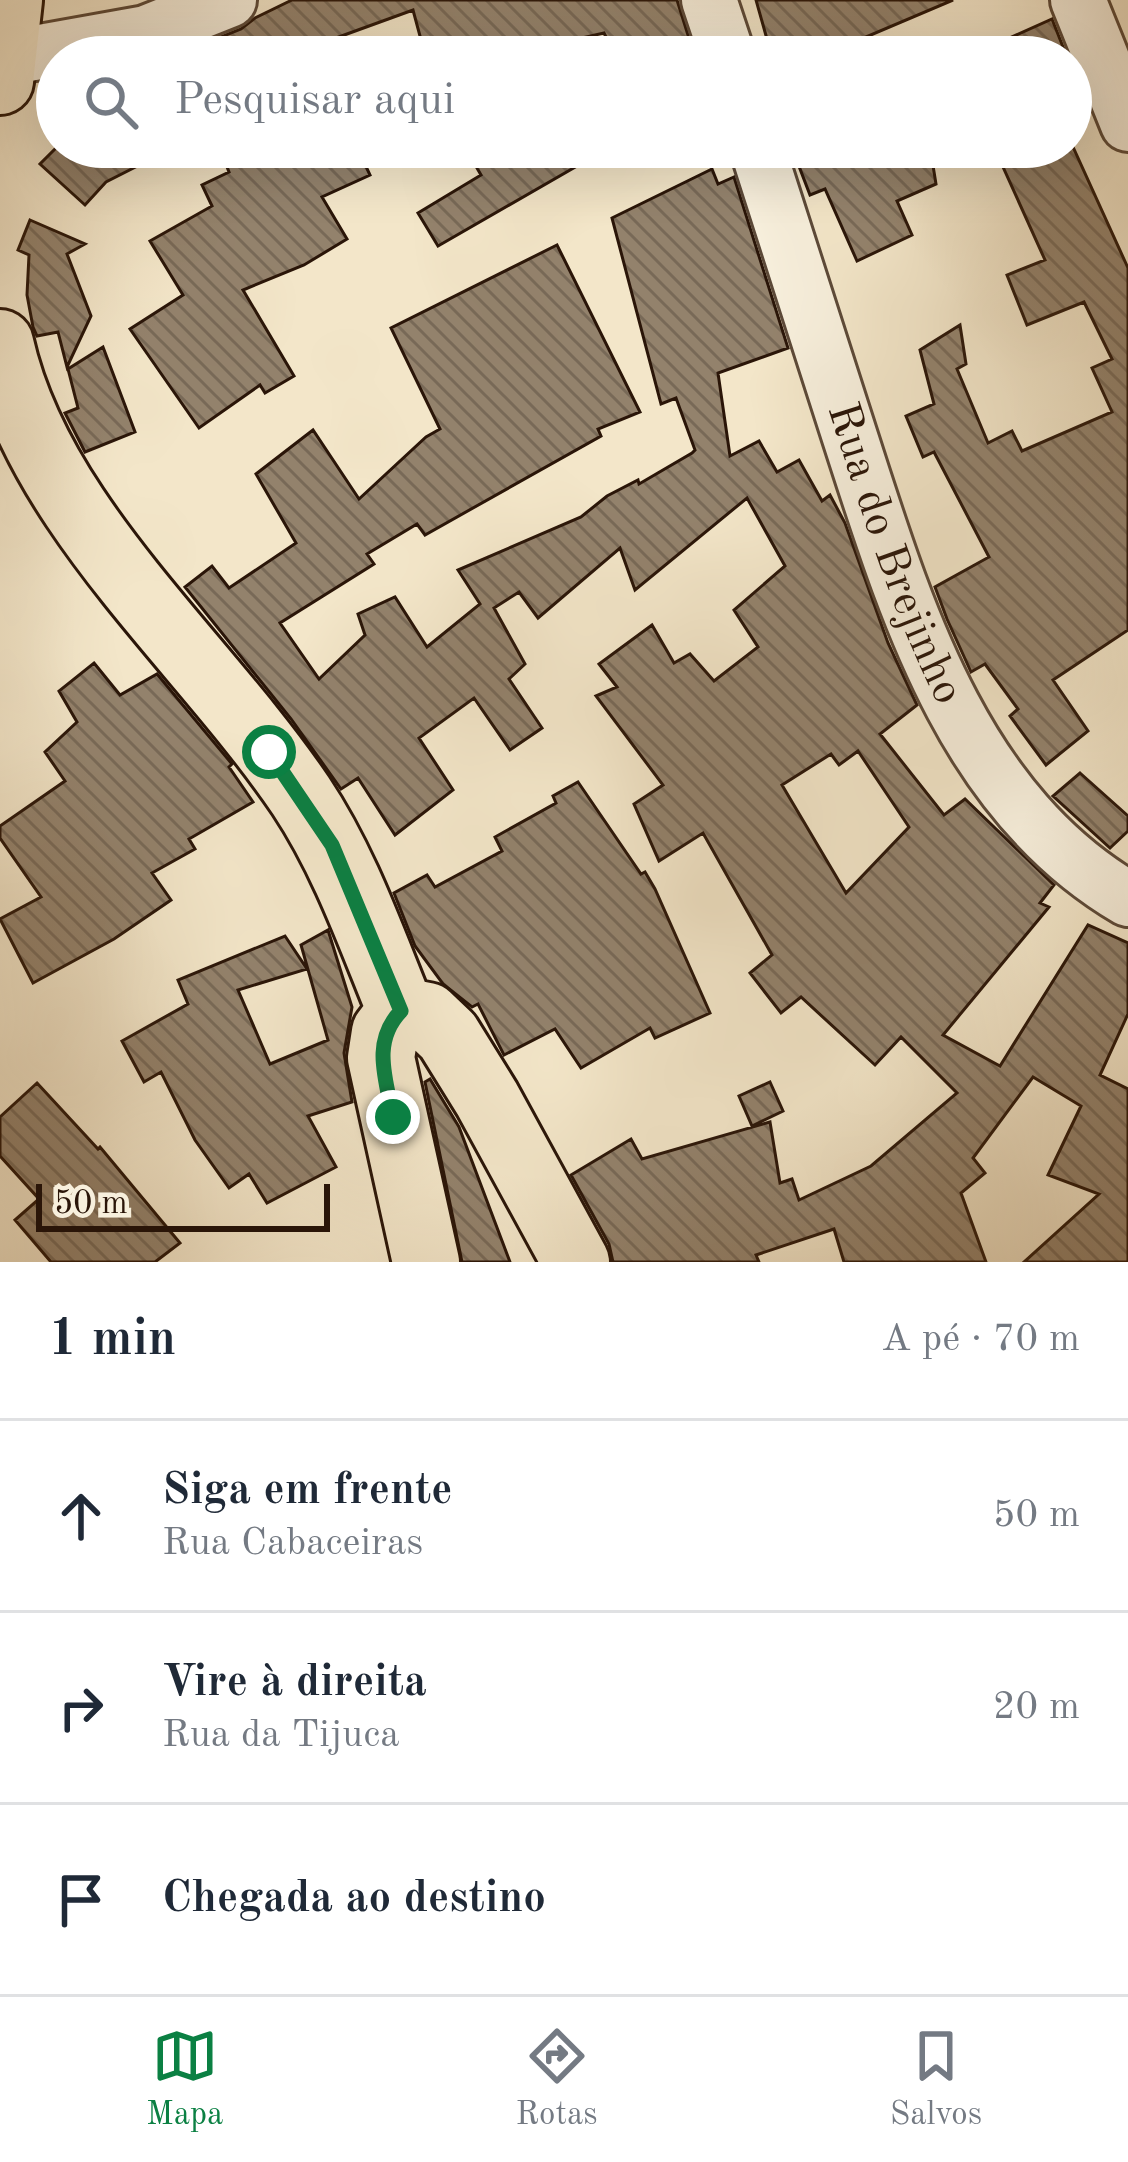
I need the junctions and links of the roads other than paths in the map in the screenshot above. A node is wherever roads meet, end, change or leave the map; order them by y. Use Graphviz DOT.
graph roads {
  1 [pos="10,0"];
  2 [pos="229,0"];
  3 [pos="710,0"];
  4 [pos="1078,0"];
  5 [pos="129,36"];
  6 [pos="721,36"];
  7 [pos="36,53"];
  8 [pos="1,59"];
  9 [pos="0,81"];
  10 [pos="1128,124"];
  11 [pos="764,168"];
  12 [pos="0,344"];
  13 [pos="1128,899"];
  14 [pos="401,1011"];
  15 [pos="426,1262"];
  16 [pos="576,1262"];
  1 -- 8 [label="main road"];
  2 -- 5 [label="street"];
  3 -- 6 [label="street"];
  4 -- 10 [label="street"];
  7 -- 8 [label="street"];
  8 -- 9 [label="main road"];
  11 -- 13 [label="street, Rua do Brejinho"];
  12 -- 14 [label="main road"];
  14 -- 15 [label="main road"];
  14 -- 16 [label="main road"];
}
